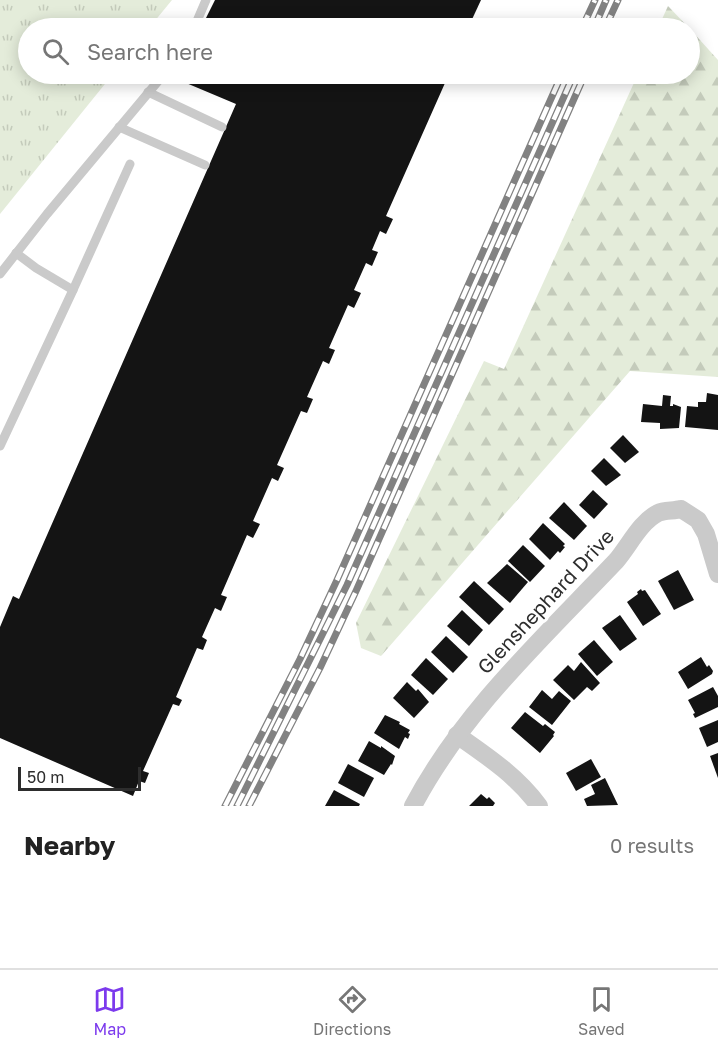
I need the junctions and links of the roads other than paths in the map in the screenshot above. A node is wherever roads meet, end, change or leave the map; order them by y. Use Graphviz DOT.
graph roads {
  1 [pos="206,0"];
  2 [pos="198,18"];
  3 [pos="156,84"];
  4 [pos="148,93"];
  5 [pos="119,127"];
  6 [pos="222,127"];
  7 [pos="130,164"];
  8 [pos="205,165"];
  9 [pos="16,253"];
  10 [pos="0,274"];
  11 [pos="73,290"];
  12 [pos="0,446"];
  13 [pos="718,574"];
  14 [pos="457,735"];
  15 [pos="413,806"];
  16 [pos="539,806"];
  1 -- 2 [label="lane"];
  3 -- 4 [label="lane"];
  4 -- 5 [label="lane"];
  4 -- 6 [label="lane"];
  5 -- 8 [label="lane"];
  5 -- 9 [label="lane"];
  7 -- 11 [label="lane"];
  9 -- 10 [label="lane"];
  9 -- 11 [label="lane"];
  11 -- 12 [label="lane"];
  13 -- 14 [label="street, Glenshephard Drive"];
  14 -- 15 [label="street, Glenshephard Drive"];
  14 -- 16 [label="street"];
}
